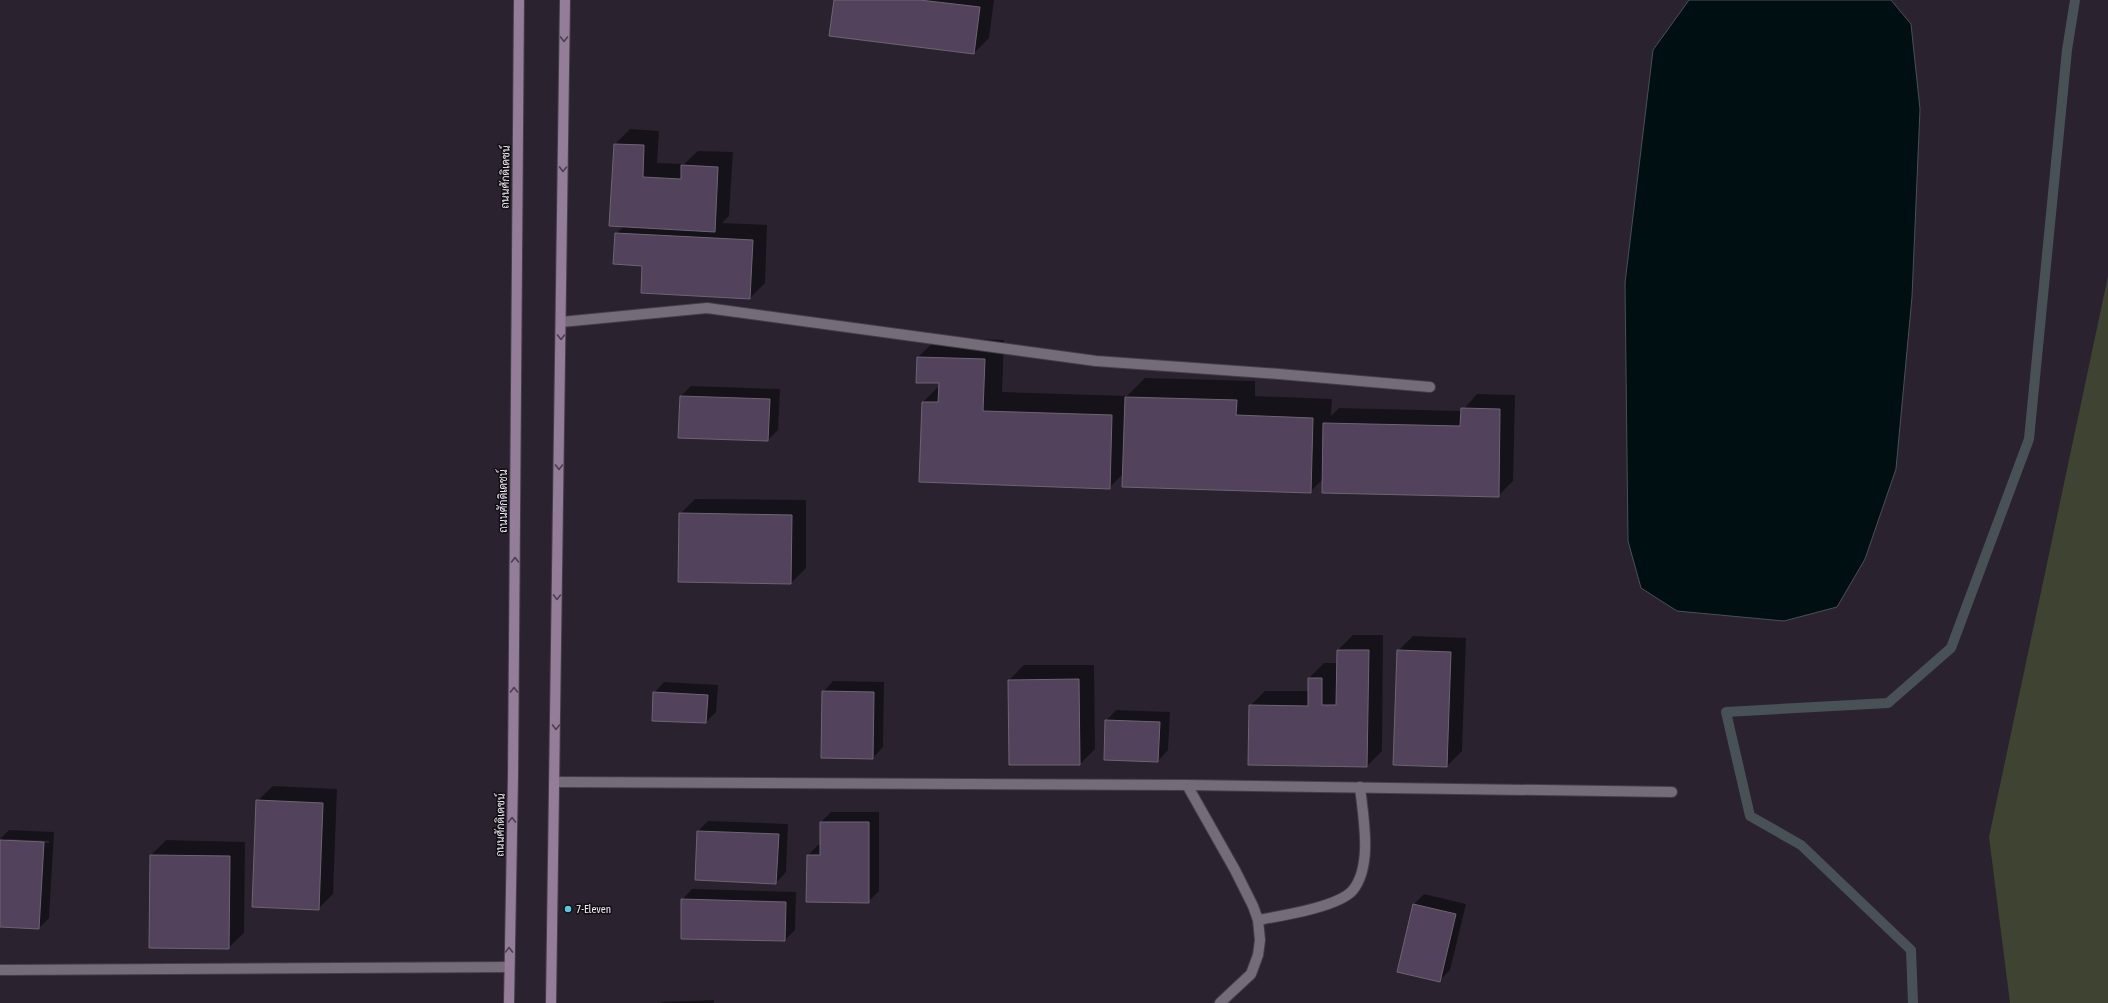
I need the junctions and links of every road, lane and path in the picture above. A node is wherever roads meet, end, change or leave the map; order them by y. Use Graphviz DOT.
graph roads {
  1 [pos="519,0"];
  2 [pos="565,0"];
  3 [pos="561,322"];
  4 [pos="1430,387"];
  5 [pos="555,782"];
  6 [pos="1187,785"];
  7 [pos="1360,787"];
  8 [pos="1672,792"];
  9 [pos="1258,920"];
  10 [pos="509,966"];
  11 [pos="0,970"];
  12 [pos="509,1003"];
  13 [pos="551,1003"];
  14 [pos="1220,1003"];
  10 -- 1 [label="main road, ถนนศักดิเดชน์, one-way"];
  2 -- 3 [label="main road, one-way"];
  3 -- 4 [label="street"];
  3 -- 5 [label="main road, one-way"];
  5 -- 6 [label="street"];
  5 -- 13 [label="main road"];
  6 -- 7 [label="street"];
  6 -- 9 [label="street"];
  7 -- 8 [label="street"];
  7 -- 9 [label="street"];
  9 -- 14 [label="street"];
  10 -- 11 [label="street"];
  10 -- 12 [label="main road, ถนนศักดิเดชน์"];
}
